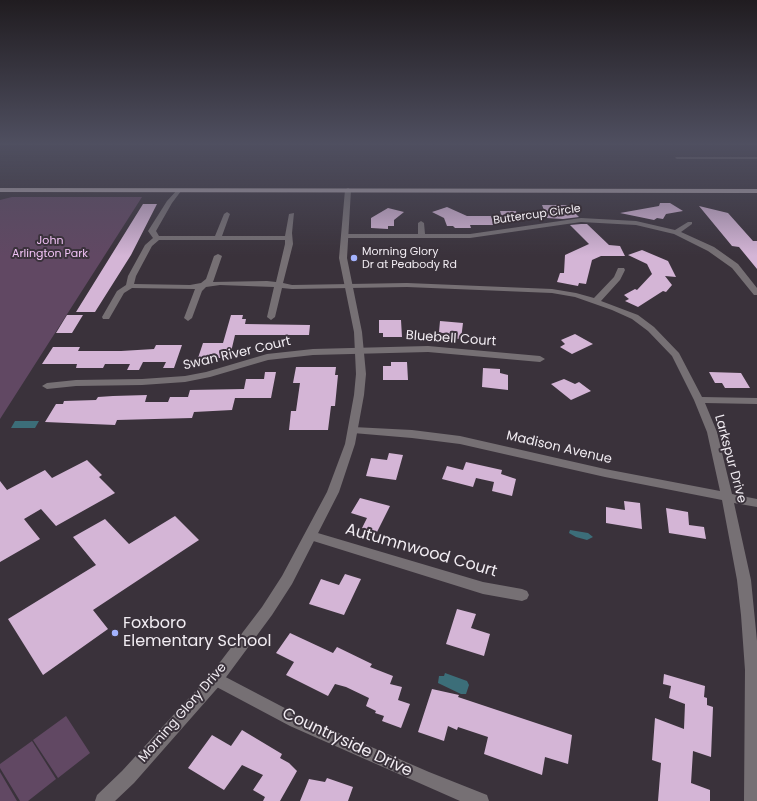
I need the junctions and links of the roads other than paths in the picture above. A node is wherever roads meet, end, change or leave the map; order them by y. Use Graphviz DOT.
graph roads {
  1 [pos="0,190"];
  2 [pos="348,190"];
  3 [pos="178,191"];
  4 [pos="757,191"];
  5 [pos="226,214"];
  6 [pos="292,214"];
  7 [pos="421,223"];
  8 [pos="690,223"];
  9 [pos="676,232"];
  10 [pos="345,236"];
  11 [pos="422,236"];
  12 [pos="157,238"];
  13 [pos="287,238"];
  14 [pos="217,239"];
  15 [pos="218,256"];
  16 [pos="621,270"];
  17 [pos="280,284"];
  18 [pos="204,285"];
  19 [pos="130,286"];
  20 [pos="349,287"];
  21 [pos="757,293"];
  22 [pos="596,301"];
  23 [pos="106,317"];
  24 [pos="271,317"];
  25 [pos="188,318"];
  26 [pos="360,350"];
  27 [pos="540,360"];
  28 [pos="47,386"];
  29 [pos="699,400"];
  30 [pos="757,401"];
  31 [pos="353,430"];
  32 [pos="727,497"];
  33 [pos="757,503"];
  34 [pos="311,536"];
  35 [pos="522,595"];
  36 [pos="754,671"];
  37 [pos="216,679"];
  38 [pos="477,800"];
  39 [pos="103,801"];
  40 [pos="752,801"];
  1 -- 3 [label="main road"];
  2 -- 3 [label="main road"];
  2 -- 4 [label="main road"];
  2 -- 10 [label="street, Morning Glory Drive"];
  3 -- 12 [label="street"];
  5 -- 14 [label="street"];
  6 -- 13 [label="street"];
  7 -- 11 [label="street"];
  8 -- 9 [label="street"];
  9 -- 11 [label="street, Buttercup Circle"];
  9 -- 21 [label="street, Buttercup Circle"];
  10 -- 11 [label="street, Buttercup Circle"];
  10 -- 20 [label="street, Morning Glory Drive"];
  12 -- 14 [label="street"];
  12 -- 19 [label="street"];
  13 -- 14 [label="street"];
  13 -- 17 [label="street"];
  15 -- 18 [label="street"];
  16 -- 22 [label="street"];
  17 -- 18 [label="street, Larkspur Drive"];
  17 -- 20 [label="street, Larkspur Drive"];
  17 -- 24 [label="street"];
  18 -- 19 [label="street, Larkspur Drive"];
  18 -- 25 [label="street"];
  19 -- 23 [label="street"];
  20 -- 22 [label="street, Larkspur Drive"];
  20 -- 26 [label="street, Morning Glory Drive"];
  22 -- 29 [label="street, Larkspur Drive"];
  26 -- 27 [label="street, Bluebell Court"];
  26 -- 28 [label="street, Swan River Court"];
  26 -- 31 [label="street, Morning Glory Drive"];
  29 -- 30 [label="street"];
  29 -- 32 [label="street, Larkspur Drive"];
  31 -- 32 [label="street, Madison Avenue"];
  31 -- 34 [label="street, Morning Glory Drive"];
  32 -- 33 [label="street, Madison Avenue"];
  32 -- 36 [label="street, Larkspur Drive"];
  34 -- 35 [label="street, Autumnwood Court"];
  34 -- 37 [label="street, Morning Glory Drive"];
  36 -- 40 [label="street, Larkspur Drive"];
  37 -- 38 [label="street, Countryside Drive"];
  37 -- 39 [label="street, Morning Glory Drive"];
}
